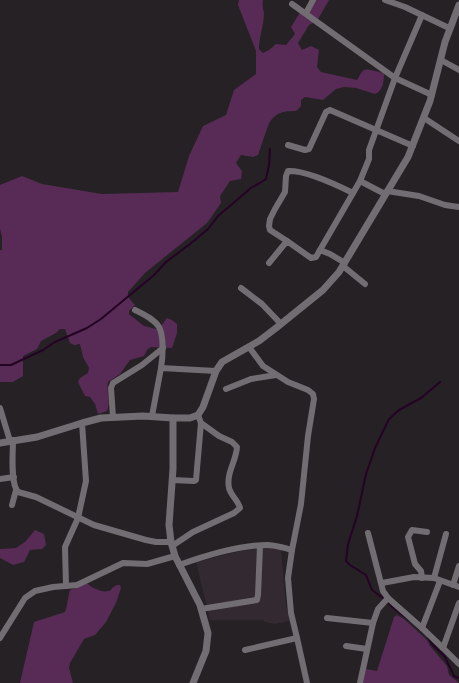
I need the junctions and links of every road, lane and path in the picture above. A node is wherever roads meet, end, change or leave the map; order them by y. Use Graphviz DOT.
graph roads {
  1 [pos="313,0"];
  2 [pos="385,0"];
  3 [pos="292,4"];
  4 [pos="459,5"];
  5 [pos="306,13"];
  6 [pos="422,14"];
  7 [pos="449,28"];
  8 [pos="441,60"];
  9 [pos="459,70"];
  10 [pos="395,78"];
  11 [pos="432,95"];
  12 [pos="424,118"];
  13 [pos="376,130"];
  14 [pos="459,141"];
  15 [pos="288,145"];
  16 [pos="413,146"];
  17 [pos="360,182"];
  18 [pos="353,193"];
  19 [pos="386,193"];
  20 [pos="459,207"];
  21 [pos="287,241"];
  22 [pos="320,250"];
  23 [pos="270,263"];
  24 [pos="344,265"];
  25 [pos="365,284"];
  26 [pos="241,288"];
  27 [pos="135,310"];
  28 [pos="281,324"];
  29 [pos="249,347"];
  30 [pos="163,348"];
  31 [pos="161,368"];
  32 [pos="216,371"];
  33 [pos="276,375"];
  34 [pos="226,389"];
  35 [pos="0,408"];
  36 [pos="198,415"];
  37 [pos="152,416"];
  38 [pos="113,417"];
  39 [pos="173,418"];
  40 [pos="82,423"];
  41 [pos="201,424"];
  42 [pos="11,441"];
  43 [pos="0,443"];
  44 [pos="14,478"];
  45 [pos="0,479"];
  46 [pos="172,480"];
  47 [pos="16,490"];
  48 [pos="12,505"];
  49 [pos="78,518"];
  50 [pos="427,532"];
  51 [pos="368,533"];
  52 [pos="446,534"];
  53 [pos="171,544"];
  54 [pos="260,546"];
  55 [pos="292,550"];
  56 [pos="175,556"];
  57 [pos="179,565"];
  58 [pos="459,566"];
  59 [pos="422,578"];
  60 [pos="434,578"];
  61 [pos="440,581"];
  62 [pos="382,584"];
  63 [pos="66,586"];
  64 [pos="456,586"];
  65 [pos="386,600"];
  66 [pos="459,603"];
  67 [pos="201,609"];
  68 [pos="327,618"];
  69 [pos="373,623"];
  70 [pos="422,628"];
  71 [pos="0,638"];
  72 [pos="297,638"];
  73 [pos="346,646"];
  74 [pos="443,648"];
  75 [pos="367,649"];
  76 [pos="245,650"];
  77 [pos="459,664"];
  78 [pos="192,683"];
  79 [pos="306,683"];
  80 [pos="360,683"];
  1 -- 5 [label="street"];
  2 -- 6 [label="street"];
  3 -- 5 [label="street"];
  4 -- 7 [label="street"];
  5 -- 10 [label="street"];
  6 -- 7 [label="street"];
  6 -- 10 [label="street"];
  7 -- 8 [label="street"];
  8 -- 9 [label="street"];
  8 -- 11 [label="street"];
  10 -- 11 [label="street"];
  10 -- 13 [label="street"];
  11 -- 12 [label="street"];
  12 -- 14 [label="street"];
  12 -- 16 [label="street"];
  13 -- 15 [label="street"];
  13 -- 16 [label="street"];
  13 -- 17 [label="street"];
  16 -- 19 [label="street"];
  17 -- 18 [label="street"];
  17 -- 19 [label="street"];
  18 -- 21 [label="street"];
  18 -- 22 [label="street"];
  19 -- 20 [label="street"];
  19 -- 24 [label="street"];
  21 -- 22 [label="street"];
  21 -- 23 [label="street"];
  22 -- 24 [label="street"];
  24 -- 25 [label="street"];
  24 -- 28 [label="street"];
  26 -- 28 [label="street"];
  27 -- 30 [label="street"];
  28 -- 29 [label="street"];
  29 -- 32 [label="street"];
  29 -- 33 [label="street"];
  30 -- 31 [label="street"];
  30 -- 38 [label="street"];
  31 -- 32 [label="street"];
  31 -- 37 [label="street"];
  32 -- 36 [label="street"];
  33 -- 34 [label="street"];
  33 -- 55 [label="street"];
  35 -- 42 [label="street"];
  36 -- 39 [label="street"];
  36 -- 41 [label="street"];
  37 -- 38 [label="street"];
  37 -- 39 [label="street"];
  38 -- 40 [label="street"];
  39 -- 46 [label="street"];
  40 -- 42 [label="street"];
  40 -- 49 [label="street"];
  41 -- 46 [label="street"];
  41 -- 53 [label="street"];
  42 -- 43 [label="street"];
  42 -- 44 [label="street"];
  44 -- 45 [label="street"];
  44 -- 47 [label="street"];
  46 -- 53 [label="street"];
  47 -- 48 [label="street"];
  47 -- 49 [label="street"];
  49 -- 53 [label="street"];
  49 -- 63 [label="street"];
  50 -- 59 [label="street"];
  51 -- 62 [label="street"];
  52 -- 60 [label="street"];
  53 -- 56 [label="street"];
  54 -- 55 [label="street"];
  54 -- 57 [label="street"];
  54 -- 67 [label="street"];
  55 -- 72 [label="street"];
  56 -- 57 [label="street"];
  56 -- 63 [label="street"];
  57 -- 67 [label="street"];
  58 -- 64 [label="street"];
  59 -- 60 [label="street"];
  59 -- 62 [label="street"];
  60 -- 61 [label="street"];
  61 -- 64 [label="street"];
  61 -- 70 [label="street"];
  62 -- 65 [label="street"];
  63 -- 71 [label="street"];
  65 -- 69 [label="street"];
  65 -- 70 [label="street"];
  66 -- 74 [label="street"];
  67 -- 78 [label="street"];
  68 -- 69 [label="street"];
  69 -- 75 [label="street"];
  70 -- 74 [label="street"];
  72 -- 76 [label="street"];
  72 -- 79 [label="street"];
  73 -- 75 [label="street"];
  74 -- 77 [label="street"];
  75 -- 80 [label="street"];
}
